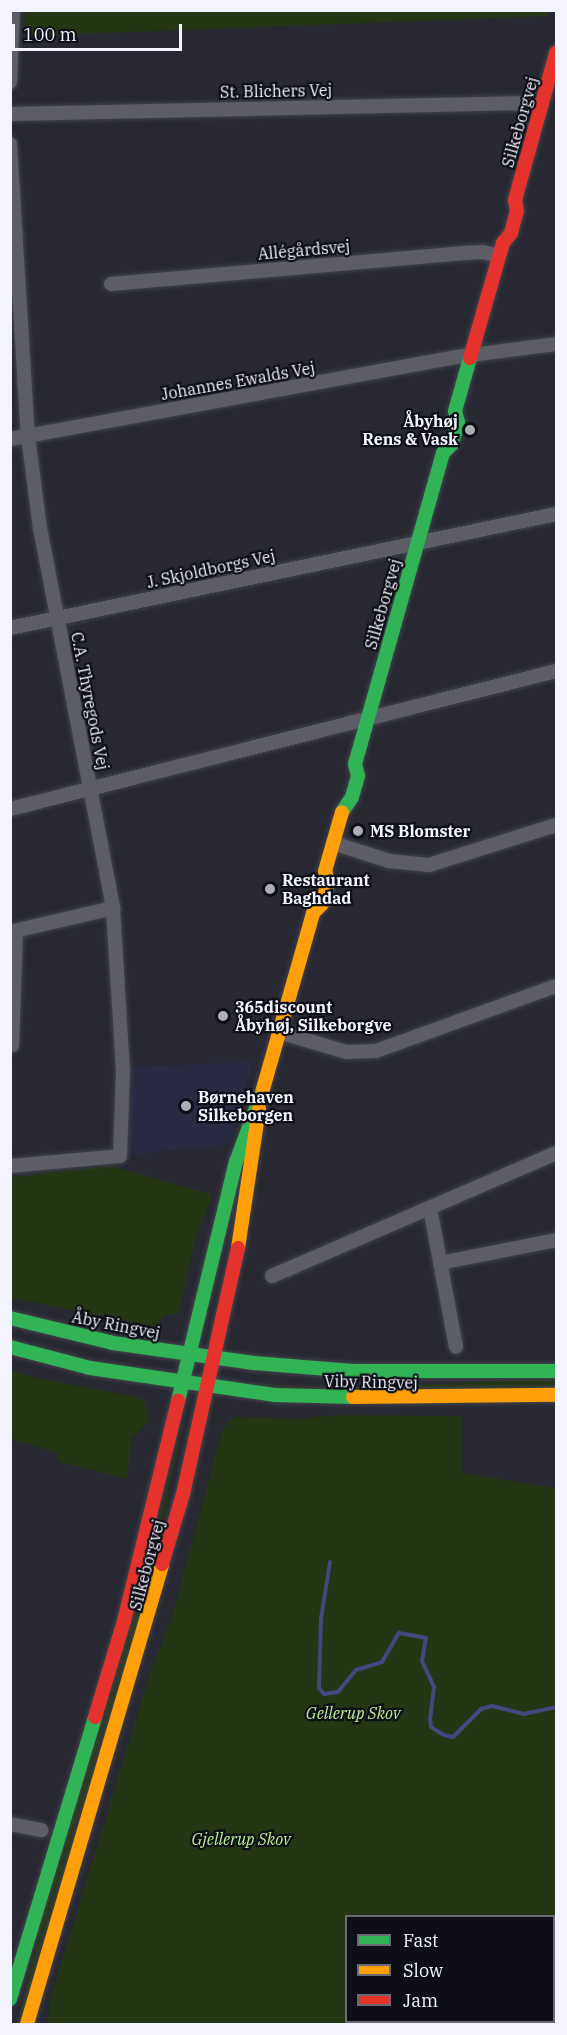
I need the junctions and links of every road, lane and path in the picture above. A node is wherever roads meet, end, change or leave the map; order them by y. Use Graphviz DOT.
graph roads {
  1 [pos="13,10"];
  2 [pos="556,53"];
  3 [pos="10,82"];
  4 [pos="542,106"];
  5 [pos="10,114"];
  6 [pos="10,144"];
  7 [pos="501,249"];
  8 [pos="111,284"];
  9 [pos="556,344"];
  10 [pos="471,355"];
  11 [pos="27,436"];
  12 [pos="10,439"];
  13 [pos="556,514"];
  14 [pos="418,543"];
  15 [pos="57,617"];
  16 [pos="10,628"];
  17 [pos="556,670"];
  18 [pos="368,719"];
  19 [pos="90,789"];
  20 [pos="10,809"];
  21 [pos="556,825"];
  22 [pos="333,843"];
  23 [pos="113,908"];
  24 [pos="13,932"];
  25 [pos="556,986"];
  26 [pos="279,1032"];
  27 [pos="12,1045"];
  28 [pos="259,1105"];
  29 [pos="556,1153"];
  30 [pos="10,1166"];
  31 [pos="430,1208"];
  32 [pos="556,1240"];
  33 [pos="440,1263"];
  34 [pos="272,1276"];
  35 [pos="10,1318"];
  36 [pos="10,1347"];
  37 [pos="456,1347"];
  38 [pos="192,1356"];
  39 [pos="215,1359"];
  40 [pos="556,1371"];
  41 [pos="185,1385"];
  42 [pos="208,1388"];
  43 [pos="556,1395"];
  44 [pos="10,1824"];
  45 [pos="41,1830"];
  46 [pos="10,1999"];
  47 [pos="27,2025"];
  1 -- 3 [label="street"];
  2 -- 4 [label="main road, Silkeborgvej"];
  4 -- 5 [label="street, St. Blichers Vej"];
  4 -- 7 [label="main road, Silkeborgvej"];
  6 -- 11 [label="street, C.A. Thyregods Vej"];
  7 -- 8 [label="street, Allégårdsvej"];
  7 -- 10 [label="main road, Silkeborgvej"];
  9 -- 10 [label="street, Johannes Ewalds Vej"];
  10 -- 11 [label="street, Johannes Ewalds Vej"];
  10 -- 14 [label="main road, Silkeborgvej"];
  11 -- 12 [label="street, Johannes Ewalds Vej"];
  11 -- 15 [label="street, C.A. Thyregods Vej"];
  13 -- 14 [label="street, J. Skjoldborgs Vej"];
  14 -- 15 [label="street, J. Skjoldborgs Vej"];
  14 -- 18 [label="main road, Silkeborgvej"];
  15 -- 16 [label="street, J. Skjoldborgs Vej"];
  15 -- 19 [label="street, C.A. Thyregods Vej"];
  17 -- 18 [label="street"];
  18 -- 19 [label="street"];
  18 -- 22 [label="main road, Silkeborgvej"];
  19 -- 20 [label="street"];
  19 -- 23 [label="street, C.A. Thyregods Vej"];
  21 -- 22 [label="street"];
  22 -- 26 [label="main road, Silkeborgvej"];
  23 -- 24 [label="street"];
  23 -- 30 [label="street, C.A. Thyregods Vej"];
  24 -- 27 [label="street"];
  25 -- 26 [label="street"];
  26 -- 28 [label="main road, Silkeborgvej"];
  28 -- 38 [label="main road, Silkeborgvej"];
  28 -- 39 [label="main road, Silkeborgvej"];
  29 -- 31 [label="street"];
  31 -- 33 [label="street"];
  31 -- 34 [label="street"];
  32 -- 33 [label="street"];
  33 -- 37 [label="street"];
  35 -- 38 [label="main road, Åby Ringvej"];
  36 -- 41 [label="main road"];
  38 -- 39 [label="main road, Åby Ringvej"];
  38 -- 41 [label="main road, Silkeborgvej"];
  39 -- 40 [label="main road, Viby Ringvej"];
  39 -- 42 [label="main road, Silkeborgvej"];
  41 -- 42 [label="main road, Viby Ringvej"];
  41 -- 46 [label="main road, Silkeborgvej"];
  42 -- 43 [label="main road, Viby Ringvej"];
  42 -- 47 [label="main road, Silkeborgvej"];
  44 -- 45 [label="street"];
}
